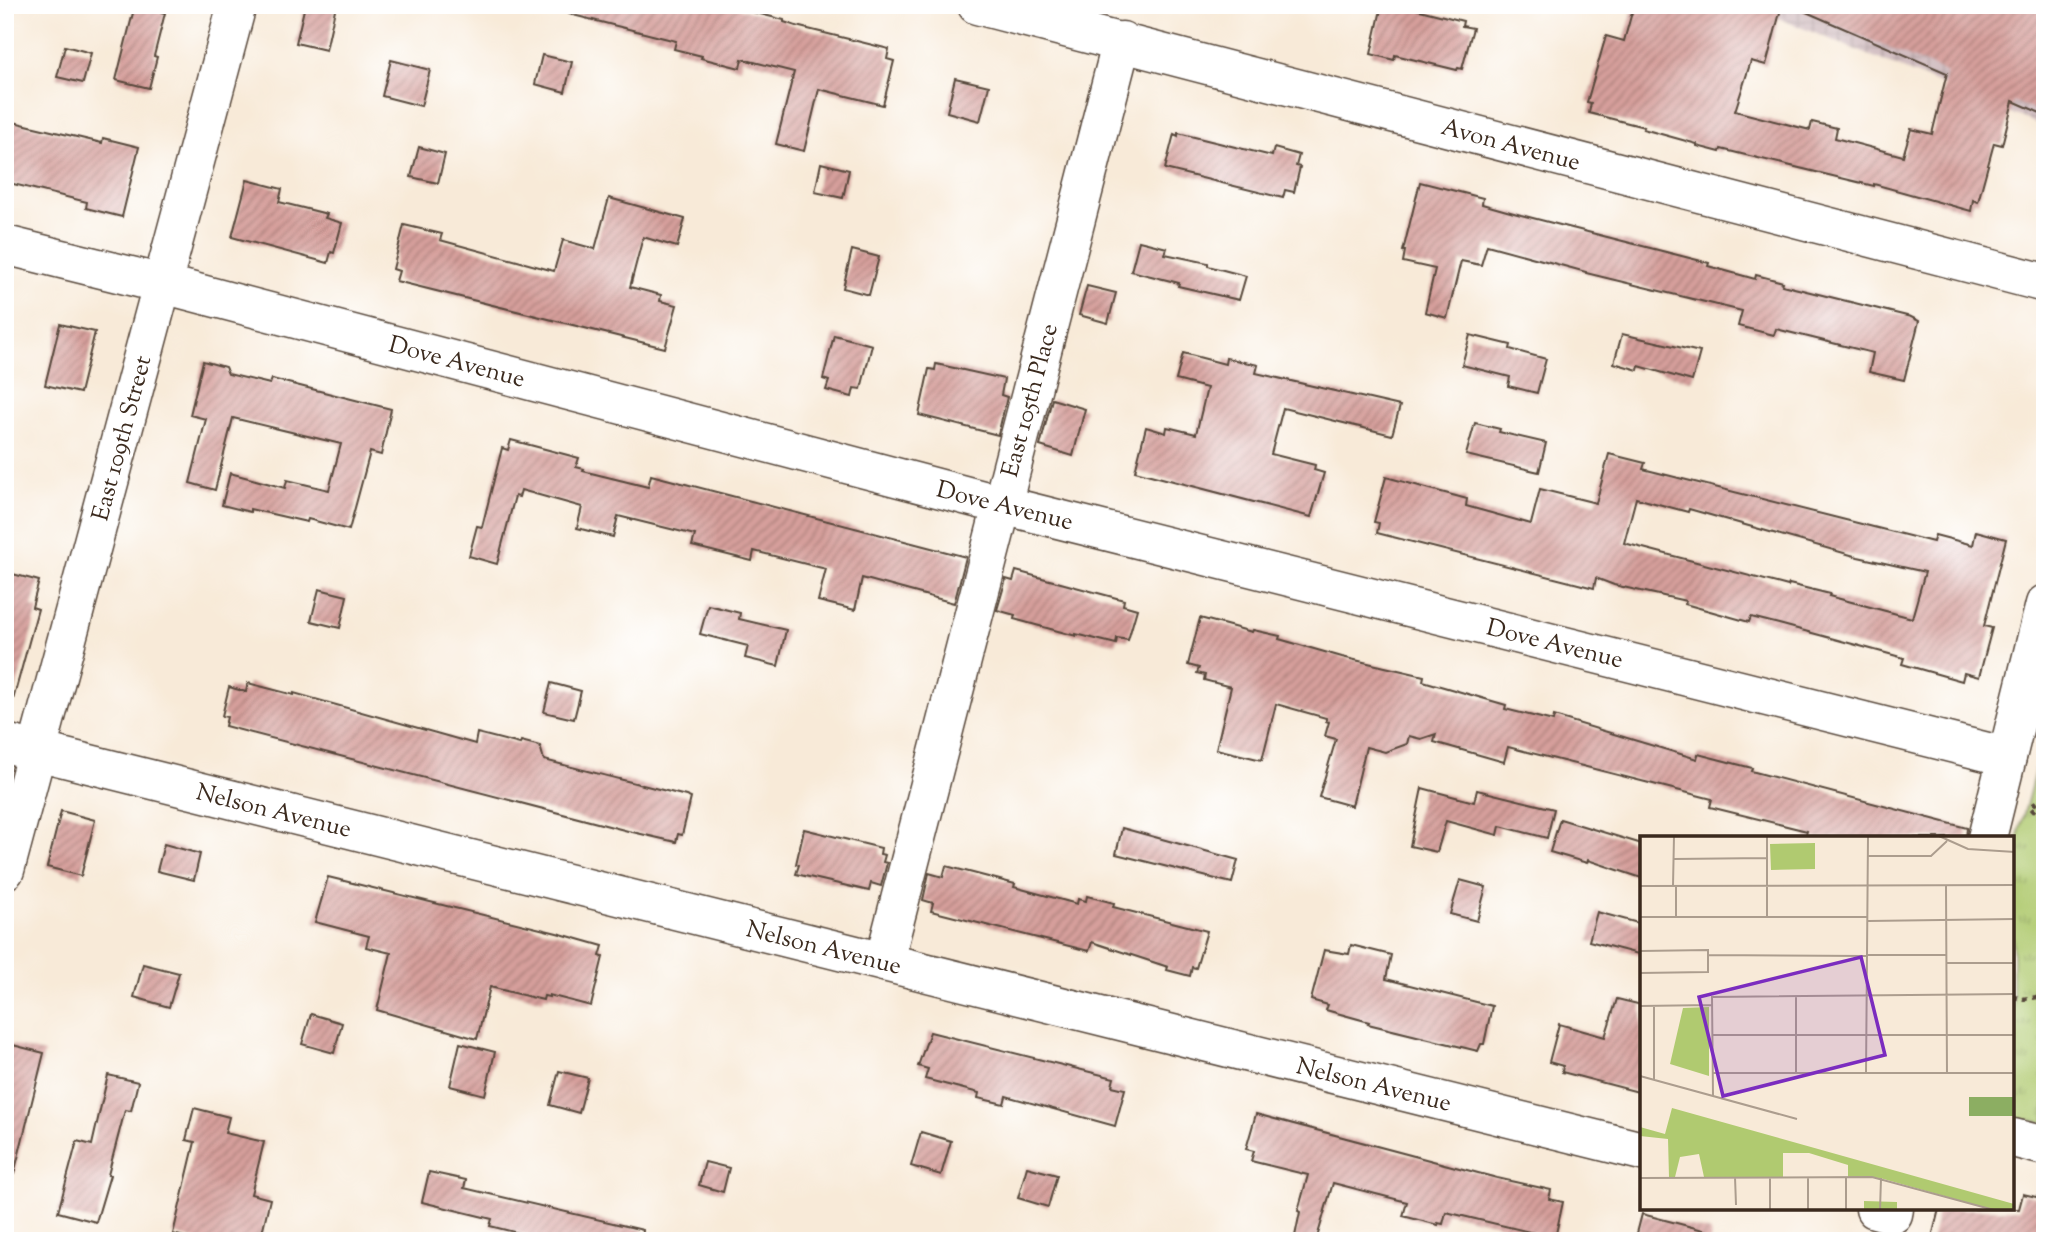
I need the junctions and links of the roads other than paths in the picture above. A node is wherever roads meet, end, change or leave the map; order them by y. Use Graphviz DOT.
graph roads {
  1 [pos="237,5"];
  2 [pos="977,5"];
  3 [pos="1122,41"];
  4 [pos="5,245"];
  5 [pos="2045,283"];
  6 [pos="163,284"];
  7 [pos="1002,505"];
  8 [pos="2045,604"];
  9 [pos="21,747"];
  10 [pos="2007,757"];
  11 [pos="1987,836"];
  12 [pos="5,870"];
  13 [pos="884,962"];
  14 [pos="2015,1138"];
  15 [pos="2045,1146"];
  16 [pos="1640,1151"];
  1 -- 6 [label="street, East 109th Street"];
  2 -- 3 [label="street, Avon Avenue"];
  3 -- 5 [label="street, Avon Avenue"];
  3 -- 7 [label="street, East 105th Place"];
  4 -- 6 [label="street, Dove Avenue"];
  6 -- 7 [label="street, Dove Avenue"];
  6 -- 9 [label="street, East 109th Street"];
  7 -- 10 [label="street, Dove Avenue"];
  7 -- 13 [label="street, East 105th Place"];
  8 -- 10 [label="street"];
  9 -- 12 [label="street, East 109th Street"];
  9 -- 13 [label="street, Nelson Avenue"];
  10 -- 11 [label="street"];
  13 -- 16 [label="street, Nelson Avenue"];
  14 -- 15 [label="street"];
}
